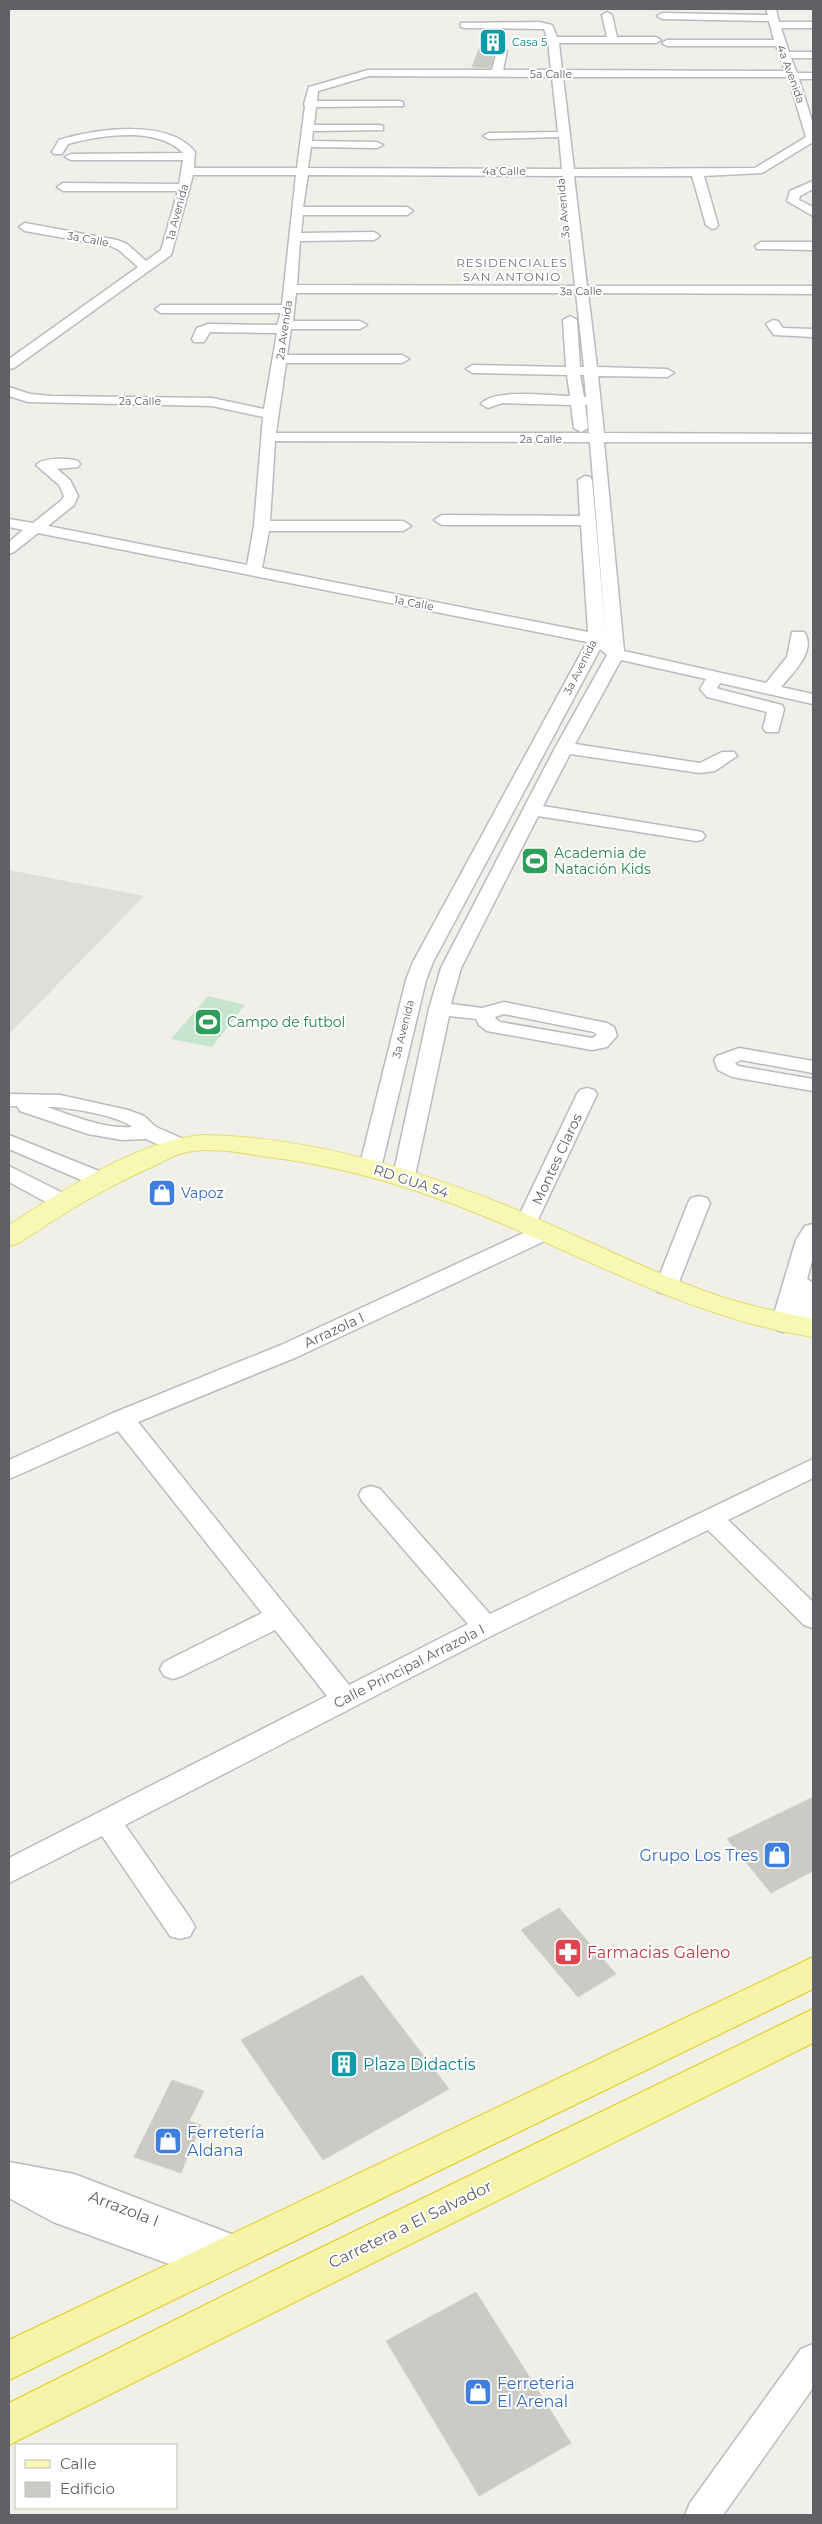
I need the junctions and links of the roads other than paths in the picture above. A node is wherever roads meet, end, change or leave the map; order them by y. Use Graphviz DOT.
graph roads {
  1 [pos="607,15"];
  2 [pos="662,16"];
  3 [pos="772,17"];
  4 [pos="465,25"];
  5 [pos="813,25"];
  6 [pos="553,40"];
  7 [pos="613,40"];
  8 [pos="656,40"];
  9 [pos="668,43"];
  10 [pos="780,43"];
  11 [pos="502,51"];
  12 [pos="785,55"];
  13 [pos="813,55"];
  14 [pos="556,72"];
  15 [pos="497,73"];
  16 [pos="813,76"];
  17 [pos="794,78"];
  18 [pos="813,85"];
  19 [pos="313,89"];
  20 [pos="309,104"];
  21 [pos="399,104"];
  22 [pos="307,128"];
  23 [pos="555,135"];
  24 [pos="490,136"];
  25 [pos="812,138"];
  26 [pos="307,144"];
  27 [pos="58,152"];
  28 [pos="71,157"];
  29 [pos="189,157"];
  30 [pos="186,171"];
  31 [pos="303,171"];
  32 [pos="564,172"];
  33 [pos="698,173"];
  34 [pos="813,186"];
  35 [pos="63,188"];
  36 [pos="184,188"];
  37 [pos="297,211"];
  38 [pos="407,211"];
  39 [pos="813,212"];
  40 [pos="712,225"];
  41 [pos="25,226"];
  42 [pos="374,236"];
  43 [pos="294,237"];
  44 [pos="760,246"];
  45 [pos="813,246"];
  46 [pos="765,258"];
  47 [pos="813,259"];
  48 [pos="145,266"];
  49 [pos="289,290"];
  50 [pos="813,290"];
  51 [pos="576,291"];
  52 [pos="161,309"];
  53 [pos="288,309"];
  54 [pos="773,324"];
  55 [pos="360,325"];
  56 [pos="284,327"];
  57 [pos="813,333"];
  58 [pos="571,334"];
  59 [pos="586,334"];
  60 [pos="199,339"];
  61 [pos="281,359"];
  62 [pos="402,359"];
  63 [pos="9,365"];
  64 [pos="473,370"];
  65 [pos="574,371"];
  66 [pos="591,372"];
  67 [pos="668,374"];
  68 [pos="9,392"];
  69 [pos="578,399"];
  70 [pos="594,401"];
  71 [pos="488,404"];
  72 [pos="270,415"];
  73 [pos="269,437"];
  74 [pos="813,438"];
  75 [pos="588,442"];
  76 [pos="73,464"];
  77 [pos="585,468"];
  78 [pos="442,520"];
  79 [pos="588,521"];
  80 [pos="9,523"];
  81 [pos="262,526"];
  82 [pos="404,526"];
  83 [pos="33,529"];
  84 [pos="9,549"];
  85 [pos="253,572"];
  86 [pos="595,616"];
  87 [pos="613,617"];
  88 [pos="798,635"];
  89 [pos="597,639"];
  90 [pos="616,654"];
  91 [pos="715,678"];
  92 [pos="770,688"];
  93 [pos="813,699"];
  94 [pos="772,728"];
  95 [pos="564,748"];
  96 [pos="728,756"];
  97 [pos="534,810"];
  98 [pos="696,836"];
  99 [pos="440,1009"];
  100 [pos="485,1014"];
  101 [pos="813,1067"];
  102 [pos="813,1085"];
  103 [pos="587,1094"];
  104 [pos="9,1101"];
  105 [pos="9,1141"];
  106 [pos="180,1146"];
  107 [pos="370,1168"];
  108 [pos="9,1173"];
  109 [pos="404,1176"];
  110 [pos="101,1180"];
  111 [pos="63,1202"];
  112 [pos="699,1203"];
  113 [pos="535,1228"];
  114 [pos="813,1231"];
  115 [pos="9,1236"];
  116 [pos="813,1251"];
  117 [pos="666,1287"];
  118 [pos="813,1322"];
  119 [pos="783,1324"];
  120 [pos="813,1328"];
  121 [pos="122,1419"];
  122 [pos="813,1468"];
  123 [pos="9,1470"];
  124 [pos="370,1495"];
  125 [pos="711,1518"];
  126 [pos="279,1616"];
  127 [pos="813,1618"];
  128 [pos="486,1627"];
  129 [pos="173,1669"];
  130 [pos="345,1699"];
  131 [pos="107,1820"];
  132 [pos="9,1871"];
  133 [pos="180,1927"];
  134 [pos="813,1972"];
  135 [pos="813,2025"];
  136 [pos="9,2176"];
  137 [pos="9,2182"];
  138 [pos="222,2257"];
  139 [pos="9,2360"];
  140 [pos="813,2360"];
  141 [pos="9,2425"];
  142 [pos="702,2515"];
  1 -- 7 [label="street"];
  2 -- 3 [label="street"];
  3 -- 5 [label="street"];
  3 -- 10 [label="street, 4a Avenida"];
  4 -- 6 [label="street"];
  6 -- 7 [label="street"];
  6 -- 14 [label="street, 3a Avenida"];
  7 -- 8 [label="street"];
  9 -- 10 [label="street"];
  10 -- 12 [label="street, 4a Avenida"];
  11 -- 15 [label="street"];
  12 -- 13 [label="street"];
  12 -- 17 [label="street, 4a Avenida"];
  14 -- 15 [label="street, 5a Calle"];
  14 -- 17 [label="street, 5a Calle"];
  14 -- 23 [label="street, 3a Avenida"];
  14 -- 32 [label="street, 3a Avenida"];
  15 -- 19 [label="street, 5a Calle"];
  16 -- 17 [label="street"];
  17 -- 18 [label="street"];
  17 -- 25 [label="street, 4a Avenida"];
  19 -- 20 [label="street, 2a Avenida"];
  20 -- 21 [label="street"];
  20 -- 22 [label="street, 2a Avenida"];
  22 -- 26 [label="street, 2a Avenida"];
  22 -- 26 [label="street"];
  23 -- 24 [label="street"];
  23 -- 32 [label="street, 3a Avenida"];
  25 -- 33 [label="street, 4a Calle"];
  26 -- 31 [label="street, 2a Avenida"];
  27 -- 29 [label="street"];
  28 -- 29 [label="street"];
  29 -- 30 [label="street, 1a Avenida"];
  30 -- 31 [label="street, 4a Calle"];
  30 -- 36 [label="street, 1a Avenida"];
  31 -- 32 [label="street, 4a Calle"];
  31 -- 37 [label="street, 2a Avenida"];
  32 -- 33 [label="street, 4a Calle"];
  32 -- 51 [label="street, 3a Avenida"];
  33 -- 40 [label="street"];
  34 -- 39 [label="street"];
  35 -- 36 [label="street"];
  36 -- 48 [label="street, 1a Avenida"];
  37 -- 38 [label="street"];
  37 -- 43 [label="street, 2a Avenida"];
  41 -- 48 [label="street, 3a Calle"];
  42 -- 43 [label="street"];
  43 -- 49 [label="street, 2a Avenida"];
  44 -- 45 [label="street"];
  46 -- 47 [label="street"];
  48 -- 63 [label="street, 1a Avenida"];
  49 -- 51 [label="street, 3a Calle"];
  49 -- 53 [label="street, 2a Avenida"];
  50 -- 51 [label="street, 3a Calle"];
  51 -- 58 [label="street, 3a Avenida"];
  51 -- 59 [label="street, 3a Avenida"];
  52 -- 53 [label="street"];
  53 -- 56 [label="street, 2a Avenida"];
  54 -- 57 [label="street"];
  55 -- 56 [label="street"];
  56 -- 60 [label="street"];
  56 -- 61 [label="street, 2a Avenida"];
  58 -- 59 [label="street"];
  58 -- 65 [label="street, 3a Avenida"];
  59 -- 66 [label="street, 3a Avenida"];
  61 -- 62 [label="street"];
  61 -- 72 [label="street, 2a Avenida"];
  64 -- 65 [label="street"];
  65 -- 66 [label="street"];
  65 -- 69 [label="street, 3a Avenida"];
  66 -- 67 [label="street"];
  66 -- 70 [label="street, 3a Avenida"];
  68 -- 72 [label="street, 2a Calle"];
  69 -- 70 [label="street"];
  69 -- 71 [label="street"];
  69 -- 75 [label="street, 3a Avenida"];
  70 -- 75 [label="street, 3a Avenida"];
  72 -- 73 [label="street, 2a Avenida"];
  73 -- 75 [label="street, 2a Calle"];
  73 -- 81 [label="street, 2a Avenida"];
  74 -- 75 [label="street, 2a Calle"];
  75 -- 87 [label="street, 3a Avenida"];
  76 -- 83 [label="street"];
  77 -- 79 [label="street, 3a Avenida"];
  78 -- 79 [label="street"];
  79 -- 86 [label="street, 3a Avenida"];
  80 -- 83 [label="street, 1a Calle"];
  81 -- 82 [label="street"];
  81 -- 85 [label="street, 2a Avenida"];
  83 -- 84 [label="street"];
  83 -- 85 [label="street, 1a Calle"];
  85 -- 89 [label="street, 1a Calle"];
  86 -- 87 [label="street"];
  86 -- 89 [label="street, 3a Avenida"];
  87 -- 90 [label="street, 3a Avenida"];
  88 -- 92 [label="street"];
  89 -- 90 [label="street, 1a Calle"];
  89 -- 107 [label="street, 3a Avenida"];
  90 -- 91 [label="street, 1a Calle"];
  90 -- 95 [label="street, 3a Avenida"];
  91 -- 92 [label="street, 1a Calle"];
  91 -- 94 [label="street"];
  92 -- 93 [label="street, 1a Calle"];
  95 -- 96 [label="street"];
  95 -- 97 [label="street, 3a Avenida"];
  97 -- 98 [label="street"];
  97 -- 99 [label="street, 3a Avenida"];
  99 -- 100 [label="street"];
  99 -- 109 [label="street, 3a Avenida"];
  100 -- 100 [label="street"];
  101 -- 102 [label="street"];
  103 -- 113 [label="street, Montes Claros"];
  104 -- 106 [label="street"];
  105 -- 110 [label="street"];
  106 -- 107 [label="main road, RD GUA 54"];
  106 -- 110 [label="main road, RD GUA 54"];
  107 -- 109 [label="main road, RD GUA 54"];
  108 -- 111 [label="street"];
  109 -- 113 [label="main road, RD GUA 54"];
  110 -- 111 [label="main road, RD GUA 54"];
  111 -- 115 [label="main road, RD GUA 54"];
  112 -- 117 [label="street"];
  113 -- 117 [label="main road, RD GUA 54"];
  113 -- 121 [label="street, Arrazola I"];
  114 -- 119 [label="street"];
  116 -- 118 [label="street"];
  117 -- 119 [label="main road, RD GUA 54"];
  119 -- 120 [label="main road, RD GUA 54"];
  121 -- 123 [label="street, Arrazola I"];
  121 -- 126 [label="street"];
  122 -- 125 [label="street, Calle Principal Arrazola I"];
  124 -- 128 [label="street"];
  125 -- 127 [label="street"];
  125 -- 128 [label="street, Calle Principal Arrazola I"];
  126 -- 129 [label="street"];
  126 -- 130 [label="street"];
  128 -- 130 [label="street, Calle Principal Arrazola I"];
  130 -- 131 [label="street, Calle Principal Arrazola I"];
  131 -- 132 [label="street, Calle Principal Arrazola I"];
  131 -- 133 [label="street"];
  134 -- 138 [label="highway"];
  135 -- 141 [label="highway, Carretera a El Salvador"];
  136 -- 138 [label="street, Arrazola I"];
  137 -- 138 [label="street"];
  138 -- 139 [label="highway"];
  140 -- 142 [label="street"];
}
